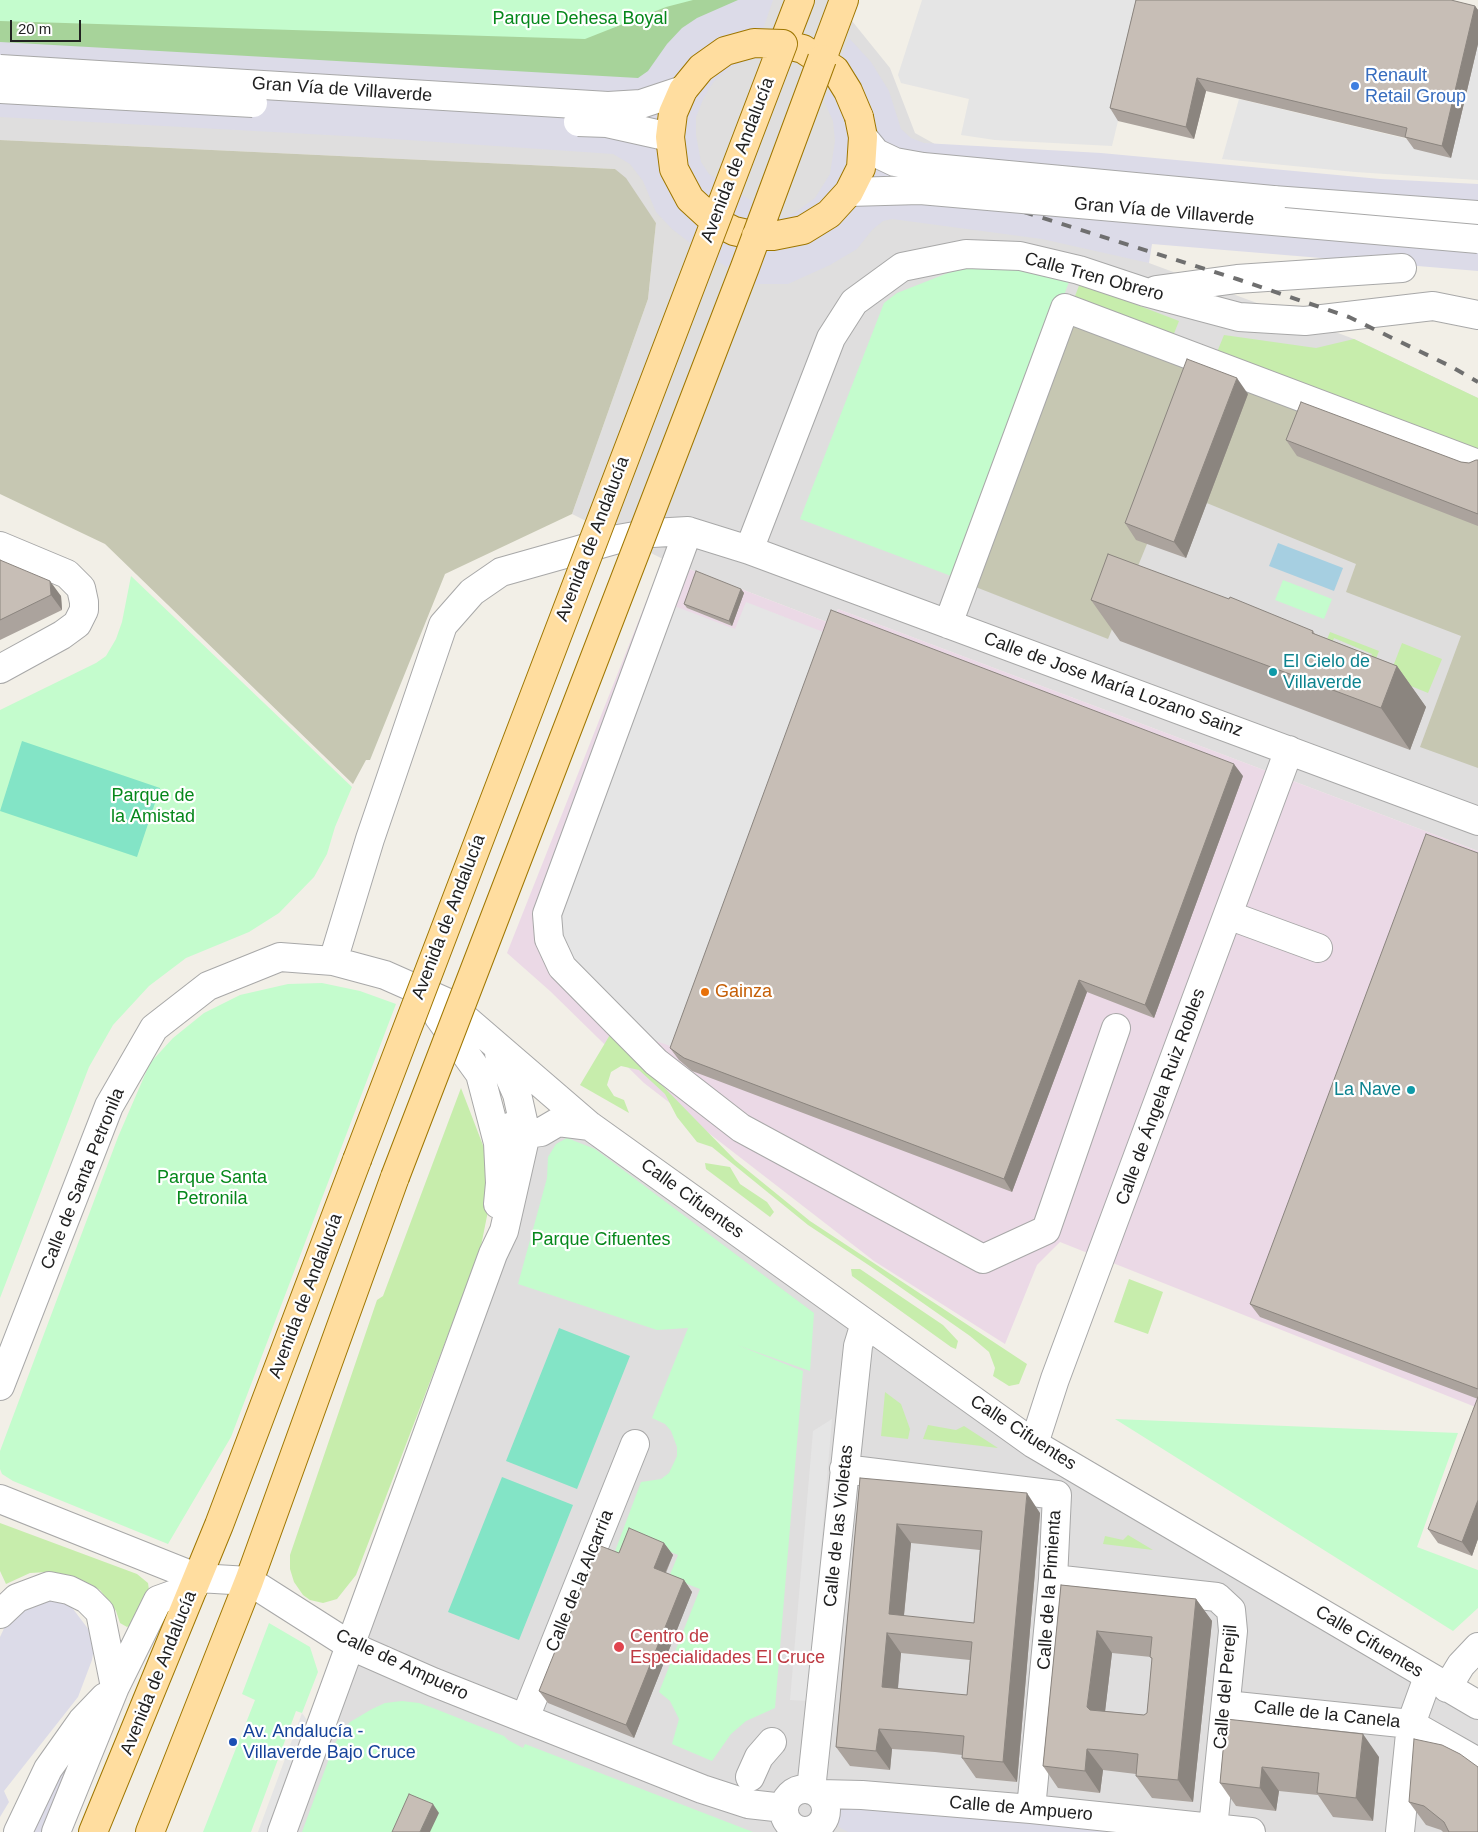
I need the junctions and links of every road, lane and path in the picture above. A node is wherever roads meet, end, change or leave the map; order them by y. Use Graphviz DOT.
graph roads {
  1 [pos="800,0"];
  2 [pos="844,0"];
  3 [pos="783,44"];
  4 [pos="822,59"];
  5 [pos="0,69"];
  6 [pos="0,88"];
  7 [pos="683,90"];
  8 [pos="670,137"];
  9 [pos="863,137"];
  10 [pos="849,192"];
  11 [pos="1478,215"];
  12 [pos="714,221"];
  13 [pos="756,236"];
  14 [pos="1478,239"];
  15 [pos="1402,268"];
  16 [pos="1079,270"];
  17 [pos="1145,292"];
  18 [pos="1065,308"];
  19 [pos="1474,319"];
  20 [pos="1478,464"];
  21 [pos="688,531"];
  22 [pos="0,546"];
  23 [pos="749,550"];
  24 [pos="948,624"];
  25 [pos="0,668"];
  26 [pos="1289,750"];
  27 [pos="1478,821"];
  28 [pos="1228,915"];
  29 [pos="1318,948"];
  30 [pos="333,961"];
  31 [pos="385,975"];
  32 [pos="439,1017"];
  33 [pos="1116,1028"];
  34 [pos="522,1094"];
  35 [pos="590,1126"];
  36 [pos="495,1131"];
  37 [pos="526,1134"];
  38 [pos="492,1254"];
  39 [pos="864,1323"];
  40 [pos="0,1386"];
  41 [pos="635,1444"];
  42 [pos="1034,1444"];
  43 [pos="844,1469"];
  44 [pos="0,1499"];
  45 [pos="1053,1579"];
  46 [pos="249,1581"];
  47 [pos="196,1582"];
  48 [pos="0,1614"];
  49 [pos="351,1646"];
  50 [pos="1473,1652"];
  51 [pos="1438,1682"];
  52 [pos="115,1687"];
  53 [pos="1226,1705"];
  54 [pos="1478,1705"];
  55 [pos="525,1718"];
  56 [pos="1411,1724"];
  57 [pos="772,1742"];
  58 [pos="1478,1762"];
  59 [pos="750,1777"];
  60 [pos="816,1792"];
  61 [pos="784,1808"];
  62 [pos="1031,1809"];
  63 [pos="1213,1828"];
  64 [pos="813,1831"];
  65 [pos="18,1832"];
  66 [pos="56,1832"];
  67 [pos="93,1832"];
  68 [pos="150,1832"];
  69 [pos="282,1832"];
  70 [pos="1252,1832"];
  71 [pos="1400,1832"];
  1 -- 3 [label="main road, Avenida de Andalucía"];
  2 -- 4 [label="main road"];
  3 -- 4 [label="main road"];
  3 -- 7 [label="main road, bridge"];
  3 -- 12 [label="main road, Avenida de Andalucía, bridge"];
  4 -- 9 [label="main road, bridge"];
  4 -- 13 [label="main road, bridge"];
  5 -- 7 [label="street, Gran Vía de Villaverde, bridge"];
  6 -- 8 [label="street, Gran Vía de Villaverde, bridge"];
  7 -- 8 [label="main road, bridge"];
  8 -- 12 [label="main road, bridge"];
  9 -- 10 [label="main road, bridge"];
  9 -- 11 [label="street, Gran Vía de Villaverde, bridge"];
  10 -- 13 [label="main road, bridge"];
  10 -- 14 [label="street, Gran Vía de Villaverde, bridge"];
  12 -- 13 [label="main road"];
  12 -- 47 [label="main road, Avenida de Andalucía, bridge"];
  13 -- 46 [label="main road, bridge"];
  15 -- 17 [label="street"];
  16 -- 17 [label="street, Calle Tren Obrero"];
  16 -- 18 [label="street"];
  16 -- 23 [label="street, Calle Tren Obrero"];
  17 -- 19 [label="street, Calle Tren Obrero"];
  18 -- 20 [label="street"];
  18 -- 24 [label="street"];
  21 -- 23 [label="street, Calle de Jose María Lozano Sainz"];
  21 -- 30 [label="street"];
  21 -- 33 [label="street"];
  22 -- 25 [label="street"];
  23 -- 24 [label="street, Calle de Jose María Lozano Sainz"];
  24 -- 26 [label="street, Calle de Jose María Lozano Sainz"];
  26 -- 27 [label="street, Calle de Jose María Lozano Sainz"];
  26 -- 28 [label="street, Calle de Ángela Ruiz Robles"];
  28 -- 29 [label="street"];
  28 -- 42 [label="street, Calle de Ángela Ruiz Robles"];
  30 -- 31 [label="street"];
  30 -- 40 [label="street, Calle de Santa Petronila"];
  31 -- 32 [label="street"];
  31 -- 34 [label="street, Calle Cifuentes"];
  32 -- 34 [label="street"];
  32 -- 36 [label="street"];
  34 -- 35 [label="street, Calle Cifuentes"];
  34 -- 36 [label="street"];
  34 -- 37 [label="street"];
  35 -- 37 [label="street, Calle Cifuentes"];
  35 -- 39 [label="street, Calle Cifuentes"];
  36 -- 38 [label="street"];
  37 -- 38 [label="street"];
  38 -- 49 [label="street"];
  39 -- 42 [label="street, Calle Cifuentes"];
  39 -- 43 [label="street, Calle de las Violetas"];
  41 -- 55 [label="street, Calle de la Alcarria"];
  42 -- 51 [label="street, Calle Cifuentes"];
  43 -- 45 [label="street, Calle de la Pimienta"];
  43 -- 60 [label="street, Calle de las Violetas"];
  44 -- 47 [label="street, Calle de Ampuero"];
  45 -- 53 [label="street, Calle del Perejil"];
  45 -- 62 [label="street, Calle de la Pimienta"];
  46 -- 47 [label="street, Calle de Ampuero"];
  46 -- 49 [label="street, Calle de Ampuero"];
  46 -- 68 [label="main road"];
  47 -- 52 [label="street"];
  47 -- 67 [label="main road, Avenida de Andalucía"];
  48 -- 52 [label="street"];
  49 -- 55 [label="street, Calle de Ampuero"];
  49 -- 69 [label="street"];
  50 -- 51 [label="street"];
  51 -- 54 [label="street, Calle Cifuentes"];
  51 -- 56 [label="street"];
  52 -- 65 [label="street"];
  52 -- 66 [label="street"];
  53 -- 56 [label="street, Calle de la Canela"];
  53 -- 63 [label="street, Calle del Perejil"];
  55 -- 61 [label="street, Calle de Ampuero"];
  56 -- 58 [label="street, Calle de la Canela"];
  56 -- 71 [label="street"];
  57 -- 59 [label="street"];
  60 -- 61 [label="street"];
  60 -- 62 [label="street, Calle de Ampuero"];
  60 -- 64 [label="street"];
  61 -- 64 [label="street"];
  62 -- 63 [label="street, Calle de Ampuero"];
  63 -- 70 [label="street, Calle de Ampuero"];
}
